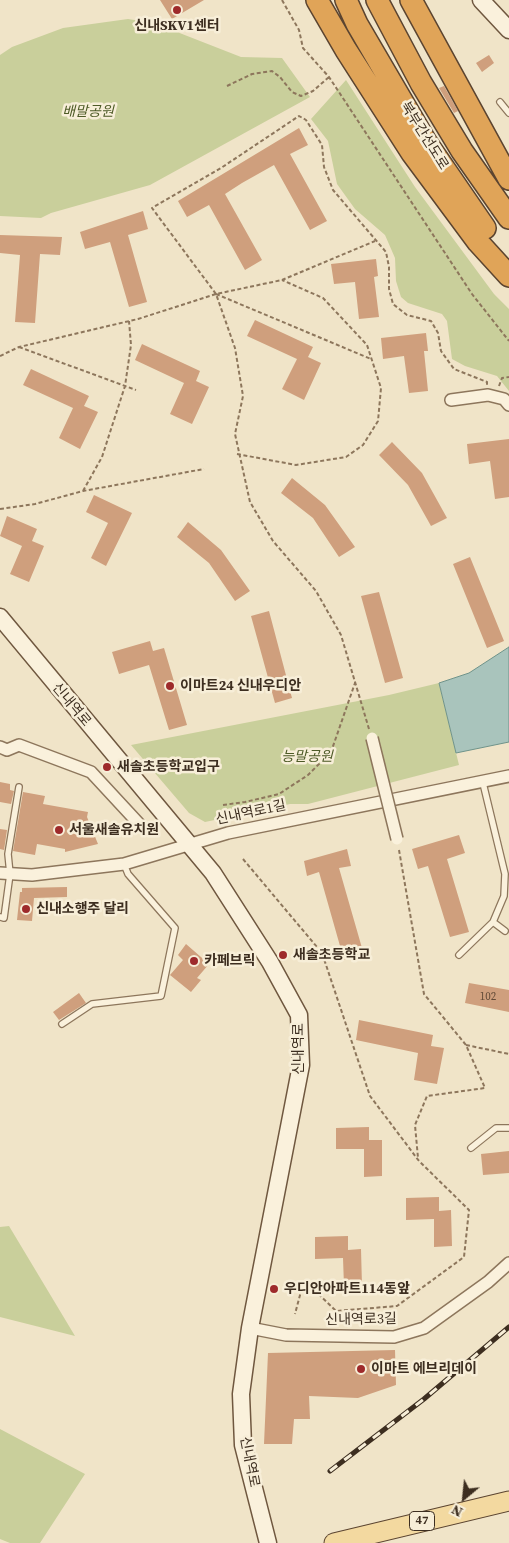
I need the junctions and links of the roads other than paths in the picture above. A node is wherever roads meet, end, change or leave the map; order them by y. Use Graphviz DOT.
graph roads {
  1 [pos="317,0"];
  2 [pos="346,0"];
  3 [pos="377,0"];
  4 [pos="385,0"];
  5 [pos="411,0"];
  6 [pos="481,0"];
  7 [pos="509,30"];
  8 [pos="421,83"];
  9 [pos="500,102"];
  10 [pos="509,113"];
  11 [pos="509,179"];
  12 [pos="509,218"];
  13 [pos="509,269"];
  14 [pos="509,276"];
  15 [pos="452,400"];
  16 [pos="509,405"];
  17 [pos="0,617"];
  18 [pos="372,738"];
  19 [pos="0,747"];
  20 [pos="509,776"];
  21 [pos="483,782"];
  22 [pos="19,787"];
  23 [pos="141,826"];
  24 [pos="397,839"];
  25 [pos="188,844"];
  26 [pos="124,864"];
  27 [pos="5,873"];
  28 [pos="0,918"];
  29 [pos="493,922"];
  30 [pos="505,931"];
  31 [pos="459,955"];
  32 [pos="62,1024"];
  33 [pos="509,1128"];
  34 [pos="471,1148"];
  35 [pos="509,1263"];
  36 [pos="250,1328"];
  37 [pos="509,1501"];
  38 [pos="268,1543"];
  39 [pos="334,1543"];
  1 -- 14 [label="highway"];
  2 -- 13 [label="highway, 북부간선도로"];
  3 -- 8 [label="highway, 북부간선도로"];
  4 -- 8 [label="highway"];
  5 -- 11 [label="highway"];
  6 -- 7 [label="street"];
  8 -- 12 [label="highway, 북부간선도로"];
  9 -- 10 [label="lane"];
  15 -- 16 [label="street"];
  17 -- 25 [label="street, 신내역로"];
  18 -- 24 [label="street, bridge"];
  19 -- 23 [label="street"];
  20 -- 21 [label="street, 신내역로1길"];
  21 -- 25 [label="street, 신내역로1길"];
  21 -- 29 [label="lane"];
  22 -- 27 [label="lane"];
  25 -- 26 [label="street, 신내역로1길"];
  25 -- 36 [label="street, 신내역로"];
  26 -- 27 [label="street, 신내역로1길"];
  26 -- 32 [label="lane"];
  27 -- 28 [label="lane"];
  29 -- 30 [label="lane"];
  29 -- 31 [label="lane"];
  33 -- 34 [label="lane"];
  35 -- 36 [label="street, 신내역로3길"];
  36 -- 38 [label="street, 신내역로"];
  37 -- 39 [label="main road, 47"];
}
